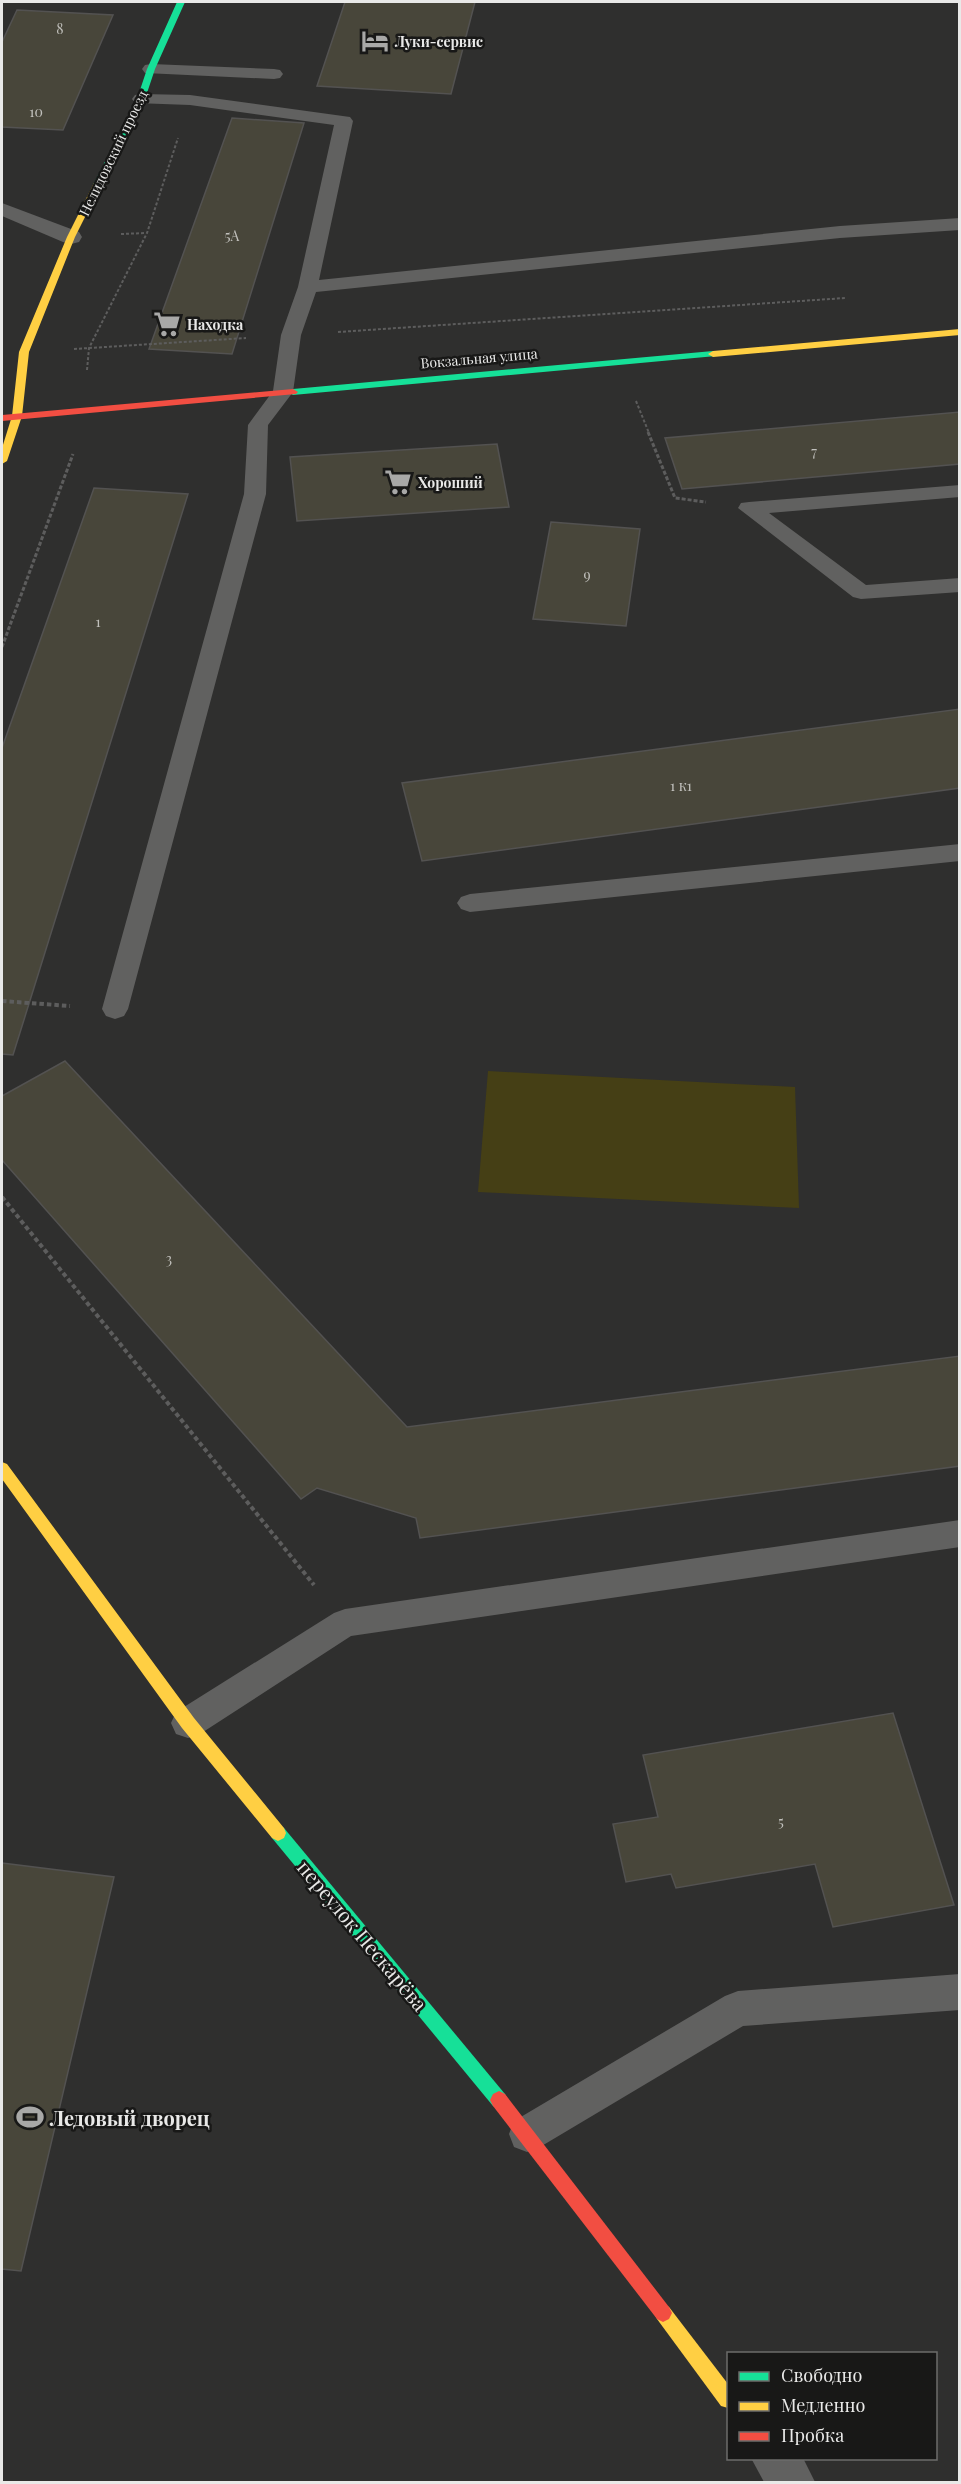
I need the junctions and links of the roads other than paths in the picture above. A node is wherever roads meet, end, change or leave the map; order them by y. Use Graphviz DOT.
graph roads {
  1 [pos="181,2"];
  2 [pos="151,69"];
  3 [pos="274,74"];
  4 [pos="141,99"];
  5 [pos="2,209"];
  6 [pos="960,224"];
  7 [pos="71,237"];
  8 [pos="308,287"];
  9 [pos="960,332"];
  10 [pos="283,392"];
  11 [pos="17,416"];
  12 [pos="2,418"];
  13 [pos="2,461"];
  14 [pos="960,491"];
  15 [pos="960,585"];
  16 [pos="960,852"];
  17 [pos="470,903"];
  18 [pos="115,1009"];
  19 [pos="2,1468"];
  20 [pos="960,1533"];
  21 [pos="188,1723"];
  22 [pos="960,1992"];
  23 [pos="527,2134"];
  24 [pos="727,2396"];
  25 [pos="776,2460"];
  26 [pos="792,2482"];
  1 -- 2 [label="street, Нелидовский проезд"];
  2 -- 3 [label="lane"];
  2 -- 4 [label="street, Нелидовский проезд"];
  4 -- 7 [label="street, Нелидовский проезд"];
  4 -- 8 [label="lane"];
  5 -- 7 [label="street"];
  6 -- 8 [label="lane"];
  7 -- 11 [label="street, Нелидовский проезд"];
  8 -- 10 [label="lane"];
  9 -- 10 [label="street, Вокзальная улица"];
  10 -- 11 [label="street, Вокзальная улица"];
  10 -- 18 [label="lane"];
  11 -- 12 [label="street, Вокзальная улица"];
  11 -- 13 [label="street"];
  14 -- 15 [label="lane"];
  16 -- 17 [label="lane"];
  19 -- 21 [label="street, переулок Пескарёва"];
  20 -- 21 [label="lane"];
  21 -- 23 [label="street, переулок Пескарёва"];
  22 -- 23 [label="lane"];
  23 -- 24 [label="street, переулок Пескарёва"];
  25 -- 26 [label="street"];
}
